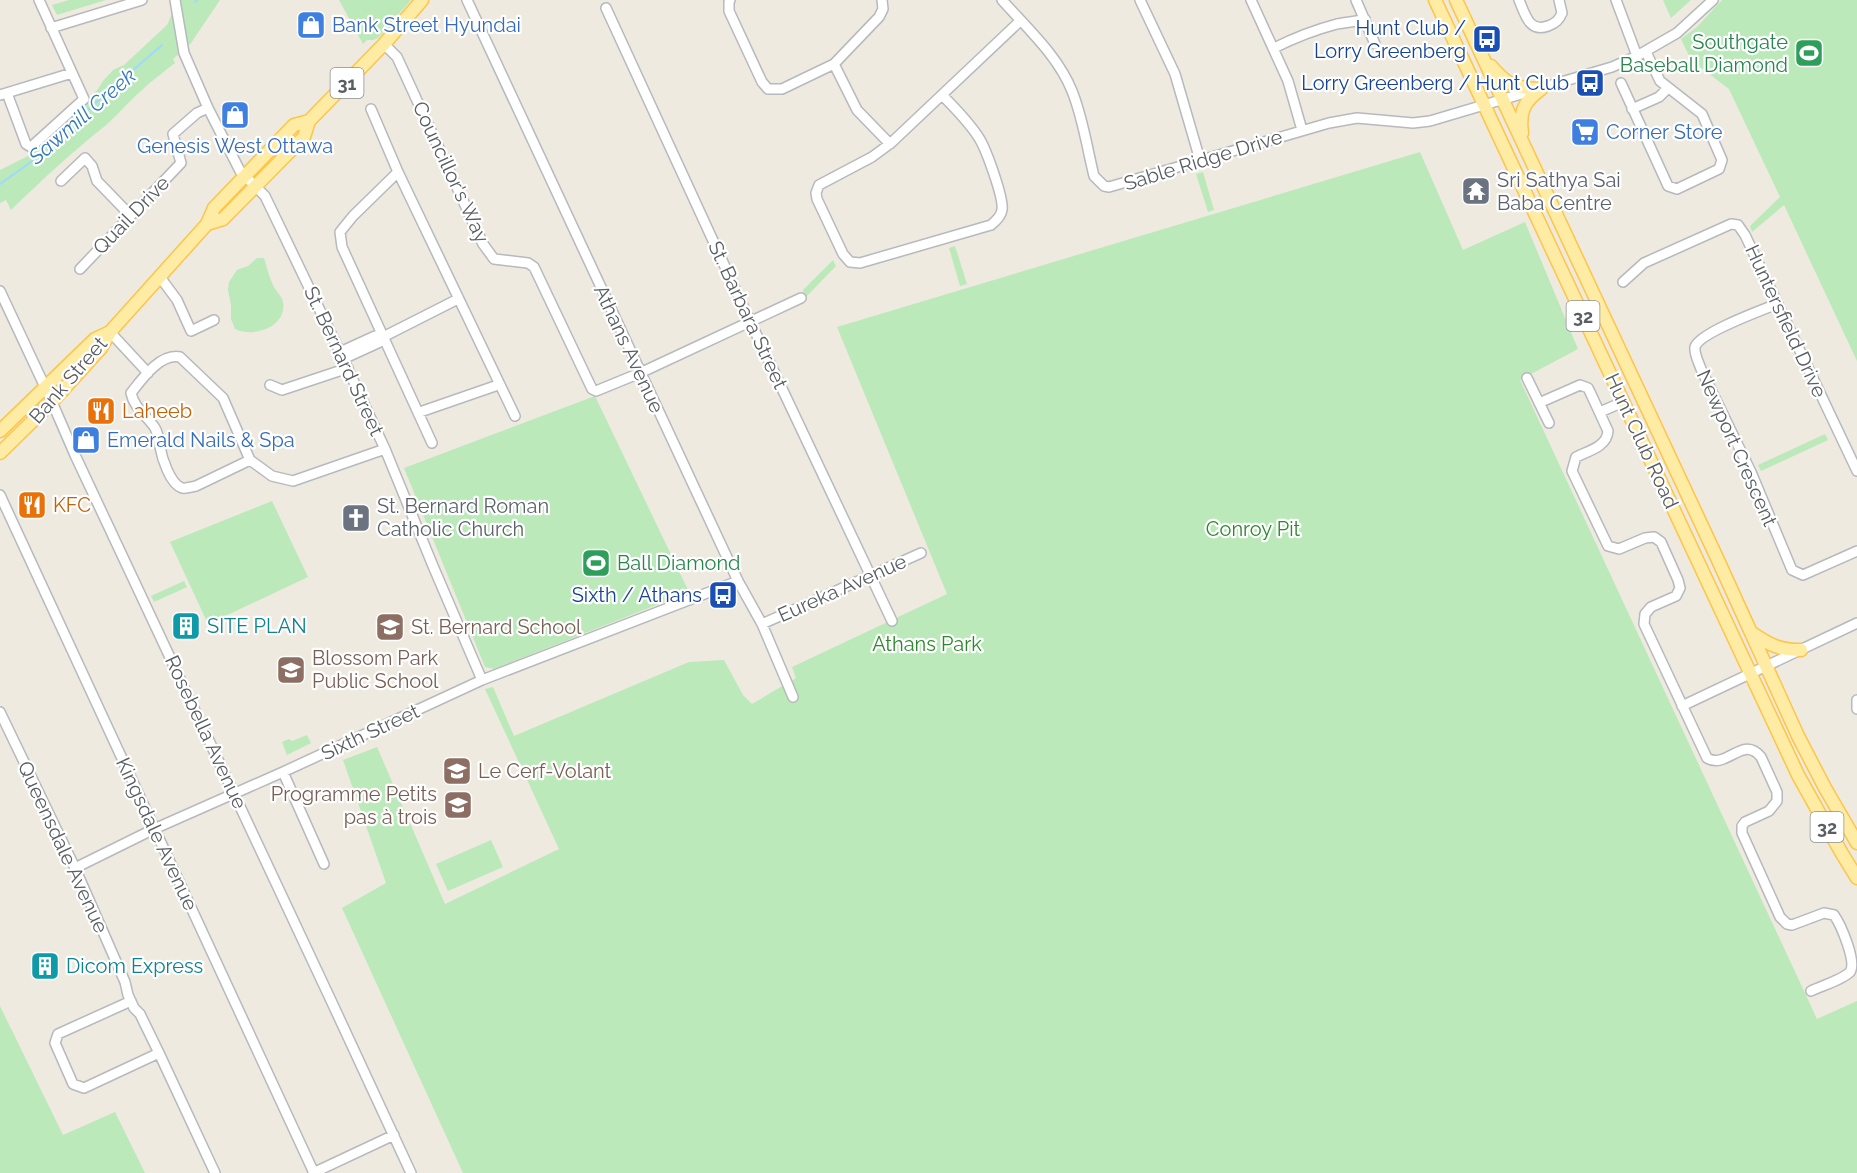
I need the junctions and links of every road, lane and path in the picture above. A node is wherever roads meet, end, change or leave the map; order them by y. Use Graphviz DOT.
graph roads {
  1 [pos="39,0"];
  2 [pos="142,0"];
  3 [pos="175,0"];
  4 [pos="422,0"];
  5 [pos="467,0"];
  6 [pos="730,0"];
  7 [pos="882,0"];
  8 [pos="1002,0"];
  9 [pos="1140,0"];
  10 [pos="1251,0"];
  11 [pos="1356,0"];
  12 [pos="1435,0"];
  13 [pos="1456,0"];
  14 [pos="1519,0"];
  15 [pos="1559,0"];
  16 [pos="1616,0"];
  17 [pos="1713,0"];
  18 [pos="606,8"];
  19 [pos="1365,19"];
  20 [pos="1020,21"];
  21 [pos="51,28"];
  22 [pos="384,44"];
  23 [pos="1375,44"];
  24 [pos="1274,48"];
  25 [pos="1642,54"];
  26 [pos="1483,56"];
  27 [pos="834,64"];
  28 [pos="72,73"];
  29 [pos="1622,83"];
  30 [pos="1668,87"];
  31 [pos="1541,89"];
  32 [pos="4,94"];
  33 [pos="942,95"];
  34 [pos="1503,100"];
  35 [pos="1485,105"];
  36 [pos="208,108"];
  37 [pos="370,109"];
  38 [pos="1632,109"];
  39 [pos="309,121"];
  40 [pos="1302,130"];
  41 [pos="890,144"];
  42 [pos="1524,145"];
  43 [pos="1200,160"];
  44 [pos="398,172"];
  45 [pos="246,176"];
  46 [pos="61,181"];
  47 [pos="256,186"];
  48 [pos="130,215"];
  49 [pos="207,224"];
  50 [pos="80,269"];
  51 [pos="159,277"];
  52 [pos="1623,282"];
  53 [pos="0,291"];
  54 [pos="801,298"];
  55 [pos="458,299"];
  56 [pos="1778,304"];
  57 [pos="214,320"];
  58 [pos="750,321"];
  59 [pos="110,332"];
  60 [pos="383,337"];
  61 [pos="344,360"];
  62 [pos="148,373"];
  63 [pos="640,373"];
  64 [pos="1527,378"];
  65 [pos="270,385"];
  66 [pos="498,385"];
  67 [pos="45,388"];
  68 [pos="52,402"];
  69 [pos="1623,402"];
  70 [pos="1539,403"];
  71 [pos="420,412"];
  72 [pos="1600,412"];
  73 [pos="514,416"];
  74 [pos="1549,423"];
  75 [pos="0,431"];
  76 [pos="432,443"];
  77 [pos="385,449"];
  78 [pos="0,453"];
  79 [pos="250,460"];
  80 [pos="1857,471"];
  81 [pos="0,495"];
  82 [pos="1857,550"];
  83 [pos="921,553"];
  84 [pos="870,576"];
  85 [pos="738,581"];
  86 [pos="892,621"];
  87 [pos="1857,623"];
  88 [pos="762,624"];
  89 [pos="1752,632"];
  90 [pos="1801,650"];
  91 [pos="1766,667"];
  92 [pos="1750,674"];
  93 [pos="482,680"];
  94 [pos="793,697"];
  95 [pos="1857,700"];
  96 [pos="1682,706"];
  97 [pos="1857,709"];
  98 [pos="0,712"];
  99 [pos="283,772"];
  100 [pos="236,793"];
  101 [pos="154,829"];
  102 [pos="1857,843"];
  103 [pos="324,864"];
  104 [pos="75,868"];
  105 [pos="1857,878"];
  106 [pos="125,982"];
  107 [pos="1811,991"];
  108 [pos="131,1001"];
  109 [pos="140,1014"];
  110 [pos="159,1053"];
  111 [pos="394,1135"];
  112 [pos="215,1173"];
  113 [pos="314,1173"];
  114 [pos="411,1173"];
  1 -- 21 [label="street"];
  2 -- 21 [label="street"];
  3 -- 36 [label="street, St. Bernard Street"];
  4 -- 22 [label="main road, Bank Street / 31"];
  5 -- 63 [label="street, Athans Avenue"];
  6 -- 27 [label="street"];
  7 -- 27 [label="street"];
  8 -- 20 [label="street, Sable Ridge Drive"];
  9 -- 43 [label="street"];
  10 -- 24 [label="street, Sable Ridge Drive"];
  11 -- 19 [label="street"];
  12 -- 35 [label="main road, Hunt Club Road / 32"];
  13 -- 26 [label="main road, Hunt Club Road / 32"];
  14 -- 15 [label="street"];
  16 -- 25 [label="street"];
  17 -- 25 [label="street, Sable Ridge Drive"];
  18 -- 58 [label="street, St. Barbara Street"];
  19 -- 23 [label="street"];
  19 -- 24 [label="street"];
  20 -- 33 [label="street"];
  20 -- 43 [label="street, Sable Ridge Drive"];
  21 -- 28 [label="street"];
  22 -- 39 [label="main road, Bank Street / 31"];
  22 -- 63 [label="street, Councillor's Way"];
  24 -- 40 [label="street, Sable Ridge Drive"];
  25 -- 30 [label="street"];
  25 -- 31 [label="street, Sable Ridge Drive"];
  26 -- 31 [label="main road"];
  26 -- 34 [label="main road, Hunt Club Road / 32"];
  27 -- 41 [label="street"];
  28 -- 32 [label="street"];
  28 -- 32 [label="street"];
  29 -- 38 [label="street"];
  30 -- 38 [label="street"];
  30 -- 38 [label="street"];
  31 -- 34 [label="street, Sable Ridge Drive"];
  31 -- 42 [label="main road"];
  33 -- 41 [label="street"];
  33 -- 41 [label="street"];
  34 -- 35 [label="street, Sable Ridge Drive"];
  34 -- 42 [label="main road, Hunt Club Road / 32"];
  35 -- 40 [label="street, Sable Ridge Drive"];
  35 -- 69 [label="main road, Hunt Club Road / 32"];
  36 -- 45 [label="street, St. Bernard Street"];
  36 -- 48 [label="street, Quail Drive"];
  37 -- 44 [label="street"];
  39 -- 45 [label="main road, Bank Street / 31"];
  39 -- 47 [label="main road, Bank Street / 31"];
  40 -- 43 [label="street, Sable Ridge Drive"];
  42 -- 89 [label="main road, Hunt Club Road / 32"];
  44 -- 55 [label="street"];
  44 -- 60 [label="street"];
  45 -- 47 [label="street, St. Bernard Street"];
  45 -- 49 [label="main road, Bank Street / 31"];
  46 -- 48 [label="street"];
  47 -- 49 [label="main road, Bank Street / 31"];
  47 -- 61 [label="street, St. Bernard Street"];
  48 -- 50 [label="street, Quail Drive"];
  49 -- 51 [label="main road, Bank Street / 31"];
  51 -- 57 [label="street"];
  51 -- 59 [label="main road, Bank Street / 31"];
  52 -- 56 [label="street, Huntersfield Drive"];
  53 -- 67 [label="street, Rosebella Avenue"];
  54 -- 58 [label="street"];
  55 -- 60 [label="street"];
  55 -- 66 [label="street"];
  56 -- 80 [label="street, Huntersfield Drive"];
  56 -- 82 [label="street, Newport Crescent"];
  58 -- 63 [label="street"];
  58 -- 84 [label="street, St. Barbara Street"];
  59 -- 62 [label="street"];
  59 -- 67 [label="main road, Bank Street / 31"];
  59 -- 68 [label="main road, Bank Street / 31"];
  60 -- 61 [label="street"];
  60 -- 71 [label="street"];
  61 -- 65 [label="street"];
  61 -- 77 [label="street, St. Bernard Street"];
  62 -- 79 [label="street"];
  62 -- 79 [label="street"];
  63 -- 85 [label="street, Athans Avenue"];
  64 -- 70 [label="street"];
  66 -- 71 [label="street"];
  66 -- 73 [label="street"];
  67 -- 68 [label="street, Rosebella Avenue"];
  67 -- 75 [label="main road, Bank Street / 31"];
  68 -- 78 [label="main road, Bank Street / 31"];
  68 -- 100 [label="street, Rosebella Avenue"];
  69 -- 72 [label="street"];
  69 -- 92 [label="main road, Hunt Club Road / 32"];
  70 -- 72 [label="street"];
  70 -- 74 [label="street"];
  71 -- 76 [label="street"];
  72 -- 96 [label="street"];
  77 -- 79 [label="street"];
  77 -- 93 [label="street, St. Bernard Street"];
  81 -- 101 [label="street, Kingsdale Avenue"];
  83 -- 84 [label="street, Eureka Avenue"];
  84 -- 86 [label="street, St. Barbara Street"];
  84 -- 88 [label="street, Eureka Avenue"];
  85 -- 88 [label="street, Athans Avenue"];
  85 -- 93 [label="street, Sixth Street"];
  87 -- 90 [label="street"];
  88 -- 94 [label="street, Athans Avenue"];
  89 -- 90 [label="main road"];
  89 -- 91 [label="main road, Hunt Club Road / 32"];
  90 -- 91 [label="street"];
  91 -- 92 [label="street"];
  91 -- 102 [label="main road, Hunt Club Road / 32"];
  92 -- 96 [label="street"];
  92 -- 105 [label="main road, Hunt Club Road / 32"];
  93 -- 99 [label="street, Sixth Street"];
  95 -- 97 [label="street"];
  96 -- 107 [label="street"];
  98 -- 104 [label="street, Queensdale Avenue"];
  99 -- 100 [label="street, Sixth Street"];
  99 -- 103 [label="street"];
  100 -- 101 [label="street, Sixth Street"];
  100 -- 111 [label="street, Rosebella Avenue"];
  101 -- 104 [label="street, Sixth Street"];
  101 -- 113 [label="street, Kingsdale Avenue"];
  104 -- 106 [label="street, Queensdale Avenue"];
  106 -- 108 [label="street, Queensdale Avenue"];
  106 -- 109 [label="street, Queensdale Avenue"];
  108 -- 109 [label="street, Queensdale Avenue"];
  108 -- 110 [label="street"];
  109 -- 110 [label="street, Queensdale Avenue"];
  110 -- 112 [label="street, Queensdale Avenue"];
  111 -- 113 [label="street"];
  111 -- 114 [label="street, Rosebella Avenue"];
}
